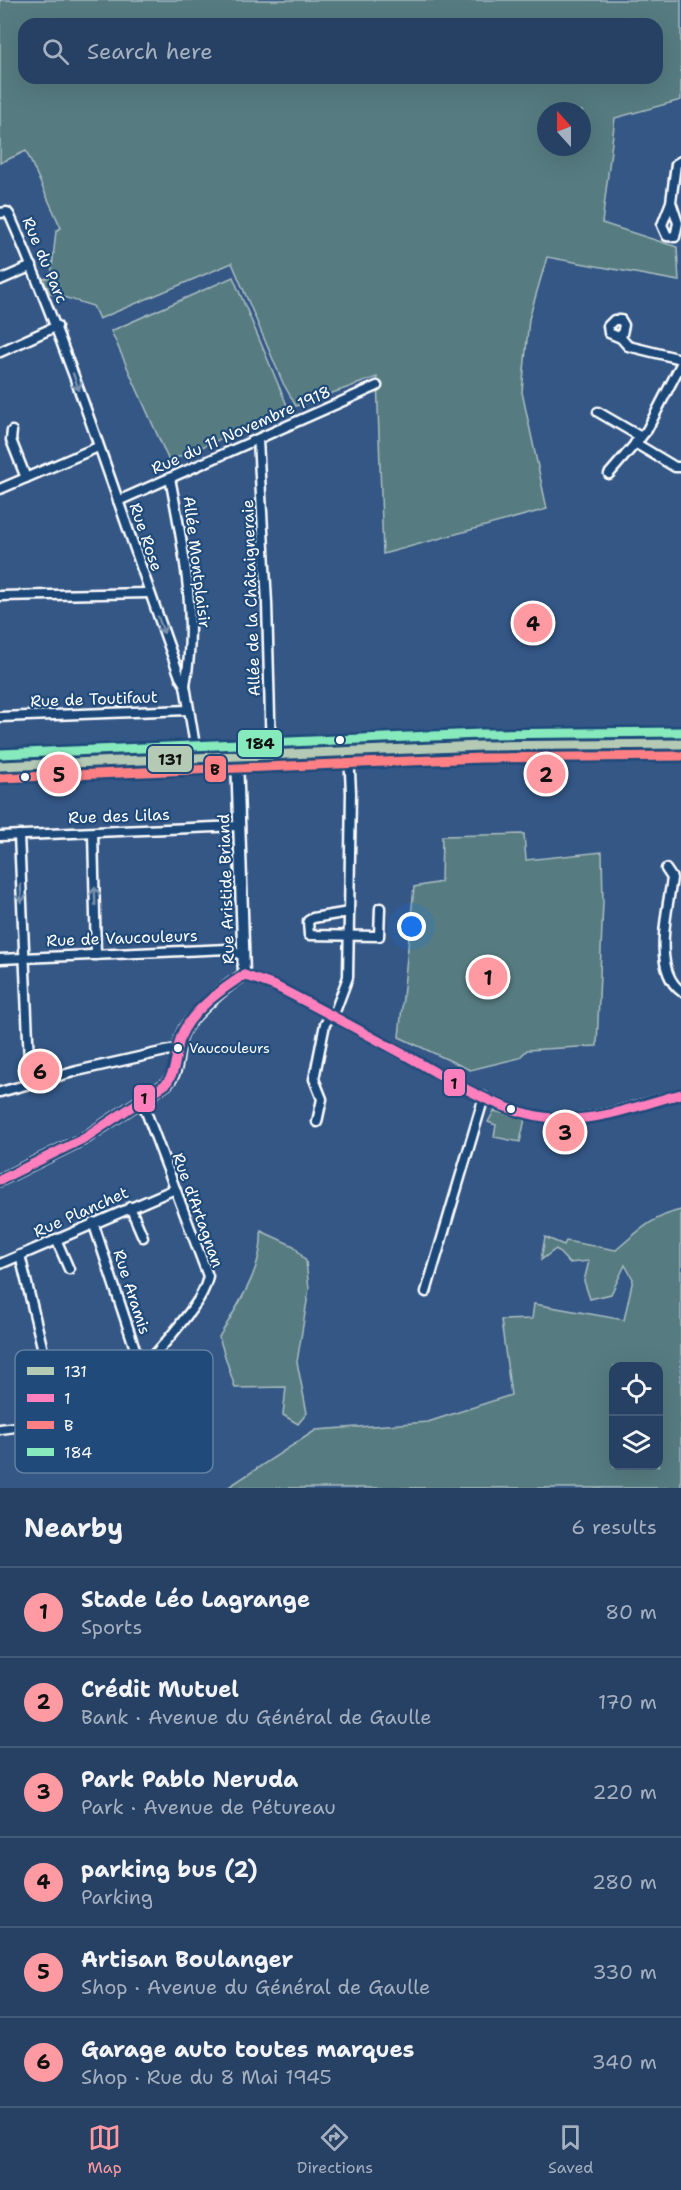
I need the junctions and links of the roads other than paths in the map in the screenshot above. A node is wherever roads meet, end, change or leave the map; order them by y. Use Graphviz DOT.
graph roads {
  1 [pos="681,161"];
  2 [pos="671,202"];
  3 [pos="3,212"];
  4 [pos="32,266"];
  5 [pos="0,280"];
  6 [pos="57,326"];
  7 [pos="621,338"];
  8 [pos="0,352"];
  9 [pos="681,359"];
  10 [pos="681,364"];
  11 [pos="377,386"];
  12 [pos="598,412"];
  13 [pos="12,431"];
  14 [pos="258,440"];
  15 [pos="638,440"];
  16 [pos="98,447"];
  17 [pos="681,467"];
  18 [pos="609,474"];
  19 [pos="26,478"];
  20 [pos="170,478"];
  21 [pos="0,489"];
  22 [pos="117,501"];
  23 [pos="149,593"];
  24 [pos="0,596"];
  25 [pos="185,685"];
  26 [pos="188,710"];
  27 [pos="0,717"];
  28 [pos="681,744"];
  29 [pos="349,753"];
  30 [pos="271,755"];
  31 [pos="237,756"];
  32 [pos="198,758"];
  33 [pos="0,765"];
  34 [pos="239,826"];
  35 [pos="93,833"];
  36 [pos="19,835"];
  37 [pos="0,836"];
  38 [pos="666,869"];
  39 [pos="380,908"];
  40 [pos="350,912"];
  41 [pos="350,936"];
  42 [pos="96,954"];
  43 [pos="243,956"];
  44 [pos="23,958"];
  45 [pos="0,959"];
  46 [pos="244,975"];
  47 [pos="681,991"];
  48 [pos="332,1015"];
  49 [pos="179,1047"];
  50 [pos="30,1084"];
  51 [pos="0,1092"];
  52 [pos="681,1094"];
  53 [pos="484,1097"];
  54 [pos="142,1101"];
  55 [pos="318,1122"];
  56 [pos="0,1180"];
  57 [pos="175,1189"];
  58 [pos="130,1207"];
  59 [pos="93,1222"];
  60 [pos="143,1237"];
  61 [pos="57,1239"];
  62 [pos="20,1255"];
  63 [pos="0,1264"];
  64 [pos="69,1269"];
  65 [pos="426,1292"];
  66 [pos="43,1350"];
  67 [pos="135,1350"];
  68 [pos="158,1350"];
  69 [pos="15,1426"];
  70 [pos="0,1429"];
  1 -- 2 [label="street"];
  3 -- 4 [label="street, Rue du Parc"];
  4 -- 5 [label="street"];
  4 -- 6 [label="street, Rue du Parc"];
  6 -- 8 [label="street"];
  6 -- 16 [label="street, Rue Rose, one-way"];
  7 -- 9 [label="street"];
  10 -- 15 [label="street"];
  11 -- 14 [label="street, Rue du 11 Novembre 1918"];
  12 -- 15 [label="street"];
  13 -- 19 [label="street"];
  14 -- 20 [label="street, Rue du 11 Novembre 1918"];
  14 -- 30 [label="street, Allée de la Châtaigneraie"];
  15 -- 17 [label="street"];
  15 -- 18 [label="street"];
  16 -- 19 [label="street"];
  16 -- 22 [label="street, Rue Rose"];
  19 -- 21 [label="street"];
  20 -- 22 [label="street, Rue du 11 Novembre 1918"];
  20 -- 25 [label="street, Allée Montplaisir"];
  22 -- 23 [label="street, Rue Rose"];
  23 -- 24 [label="street"];
  23 -- 25 [label="street, Rue Rose, one-way"];
  25 -- 26 [label="street, Rue Rose"];
  26 -- 27 [label="street, Rue de Toutifaut"];
  26 -- 32 [label="street, Rue Rose"];
  28 -- 29 [label="main road"];
  29 -- 30 [label="main road"];
  29 -- 40 [label="street"];
  30 -- 31 [label="main road"];
  31 -- 32 [label="main road"];
  31 -- 34 [label="main road, Rue Aristide Briand"];
  32 -- 33 [label="main road"];
  34 -- 35 [label="street, Rue des Lilas"];
  34 -- 43 [label="main road, Rue Aristide Briand"];
  35 -- 36 [label="street, Rue des Lilas"];
  42 -- 35 [label="street, one-way"];
  36 -- 37 [label="street, Rue des Lilas"];
  36 -- 44 [label="street, one-way"];
  38 -- 47 [label="street"];
  39 -- 41 [label="street"];
  40 -- 41 [label="street"];
  40 -- 41 [label="street"];
  41 -- 48 [label="street"];
  42 -- 43 [label="street, Rue de Vaucouleurs"];
  42 -- 44 [label="street, Rue de Vaucouleurs"];
  43 -- 46 [label="main road, Rue Aristide Briand"];
  44 -- 45 [label="street, Rue de Vaucouleurs"];
  44 -- 50 [label="street"];
  46 -- 48 [label="street"];
  46 -- 49 [label="main road, Rue Aristide Briand"];
  48 -- 53 [label="street"];
  48 -- 55 [label="street"];
  49 -- 50 [label="street"];
  49 -- 54 [label="main road, Rue Aristide Briand"];
  50 -- 51 [label="street"];
  52 -- 53 [label="street"];
  53 -- 65 [label="street"];
  54 -- 56 [label="main road, Rue Aristide Briand"];
  54 -- 57 [label="street, Rue d'Artagnan"];
  57 -- 58 [label="street, Rue Planchet"];
  57 -- 68 [label="street, Rue d'Artagnan"];
  58 -- 59 [label="street, Rue Planchet"];
  58 -- 60 [label="street"];
  59 -- 61 [label="street, Rue Planchet"];
  59 -- 67 [label="street, Rue Aramis"];
  61 -- 62 [label="street, Rue Planchet"];
  61 -- 64 [label="street"];
  62 -- 63 [label="street, Rue Planchet"];
  62 -- 66 [label="street"];
  69 -- 70 [label="street, Rue d'Artagnan"];
}
